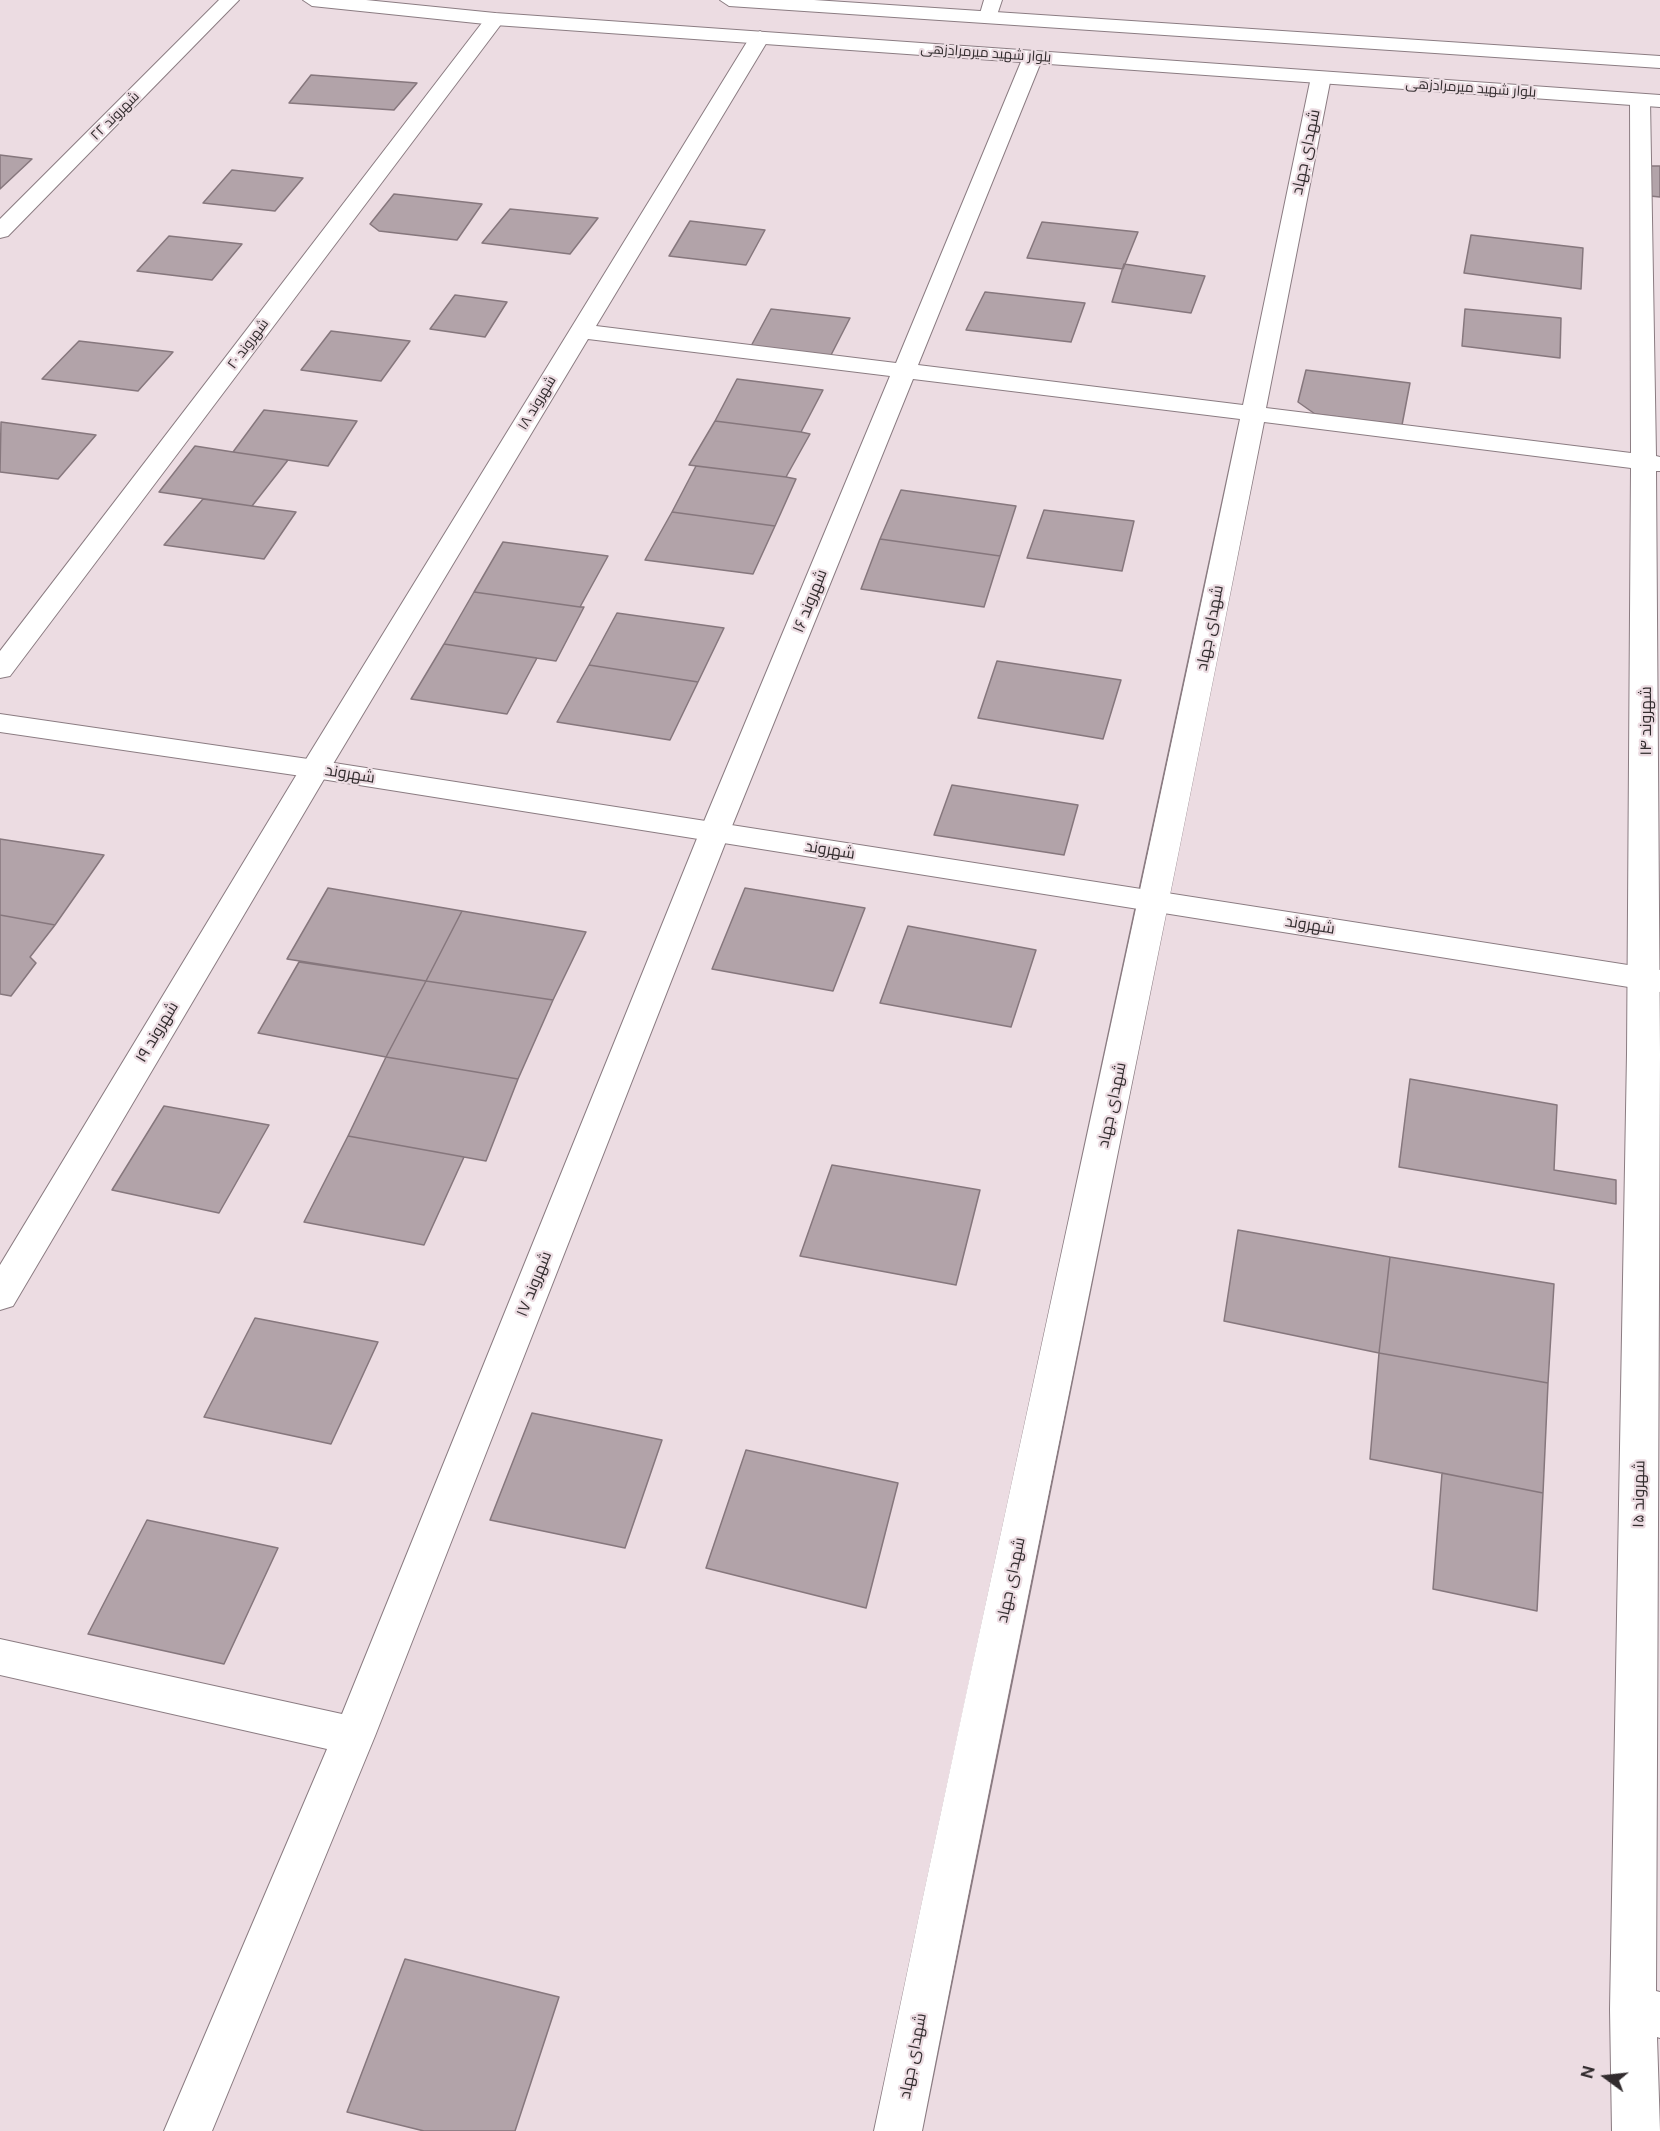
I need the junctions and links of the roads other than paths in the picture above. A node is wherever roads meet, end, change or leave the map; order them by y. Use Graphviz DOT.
graph roads {
  1 [pos="230,0"];
  2 [pos="312,0"];
  3 [pos="729,0"];
  4 [pos="991,8"];
  5 [pos="495,19"];
  6 [pos="760,38"];
  7 [pos="1033,57"];
  8 [pos="1660,62"];
  9 [pos="1321,77"];
  10 [pos="1650,100"];
  11 [pos="0,231"];
  12 [pos="582,331"];
  13 [pos="905,370"];
  14 [pos="1253,413"];
  15 [pos="1653,463"];
  16 [pos="0,670"];
  17 [pos="0,723"];
  18 [pos="315,769"];
  19 [pos="715,831"];
  20 [pos="1155,901"];
  21 [pos="1653,980"];
  22 [pos="0,1296"];
  23 [pos="0,1657"];
  24 [pos="354,1737"];
  25 [pos="1647,2012"];
  26 [pos="188,2131"];
  27 [pos="898,2131"];
  28 [pos="1636,2131"];
  1 -- 11 [label="street, شهروند ۲۲"];
  2 -- 5 [label="street, بلوار شهید میرمرادزهی"];
  3 -- 4 [label="street"];
  4 -- 8 [label="street"];
  5 -- 6 [label="street, بلوار شهید میرمرادزهی"];
  5 -- 16 [label="street, شهروند ۲۰"];
  6 -- 7 [label="street, بلوار شهید میرمرادزهی"];
  6 -- 12 [label="street, شهروند ۱۸"];
  7 -- 9 [label="street, بلوار شهید میرمرادزهی"];
  7 -- 13 [label="street, شهروند ۱۶"];
  9 -- 10 [label="street, بلوار شهید میرمرادزهی"];
  9 -- 14 [label="street, شهدای جهاد"];
  10 -- 15 [label="street, شهروند ۱۴"];
  12 -- 13 [label="street"];
  12 -- 18 [label="street, شهروند ۱۸"];
  13 -- 14 [label="street"];
  13 -- 19 [label="street, شهروند ۱۶"];
  14 -- 15 [label="street"];
  14 -- 20 [label="street, شهدای جهاد"];
  15 -- 21 [label="street, شهروند ۱۴"];
  17 -- 18 [label="street, شهروند"];
  18 -- 19 [label="street, شهروند"];
  18 -- 22 [label="street, شهروند ۱۹"];
  19 -- 20 [label="street, شهروند"];
  19 -- 24 [label="street, شهروند ۱۷"];
  20 -- 21 [label="street, شهروند"];
  20 -- 27 [label="street, شهدای جهاد"];
  21 -- 25 [label="street, شهروند ۱۵"];
  23 -- 24 [label="street"];
  24 -- 26 [label="street, شهروند ۱۷"];
  25 -- 28 [label="street, شهروند ۱۵"];
}
